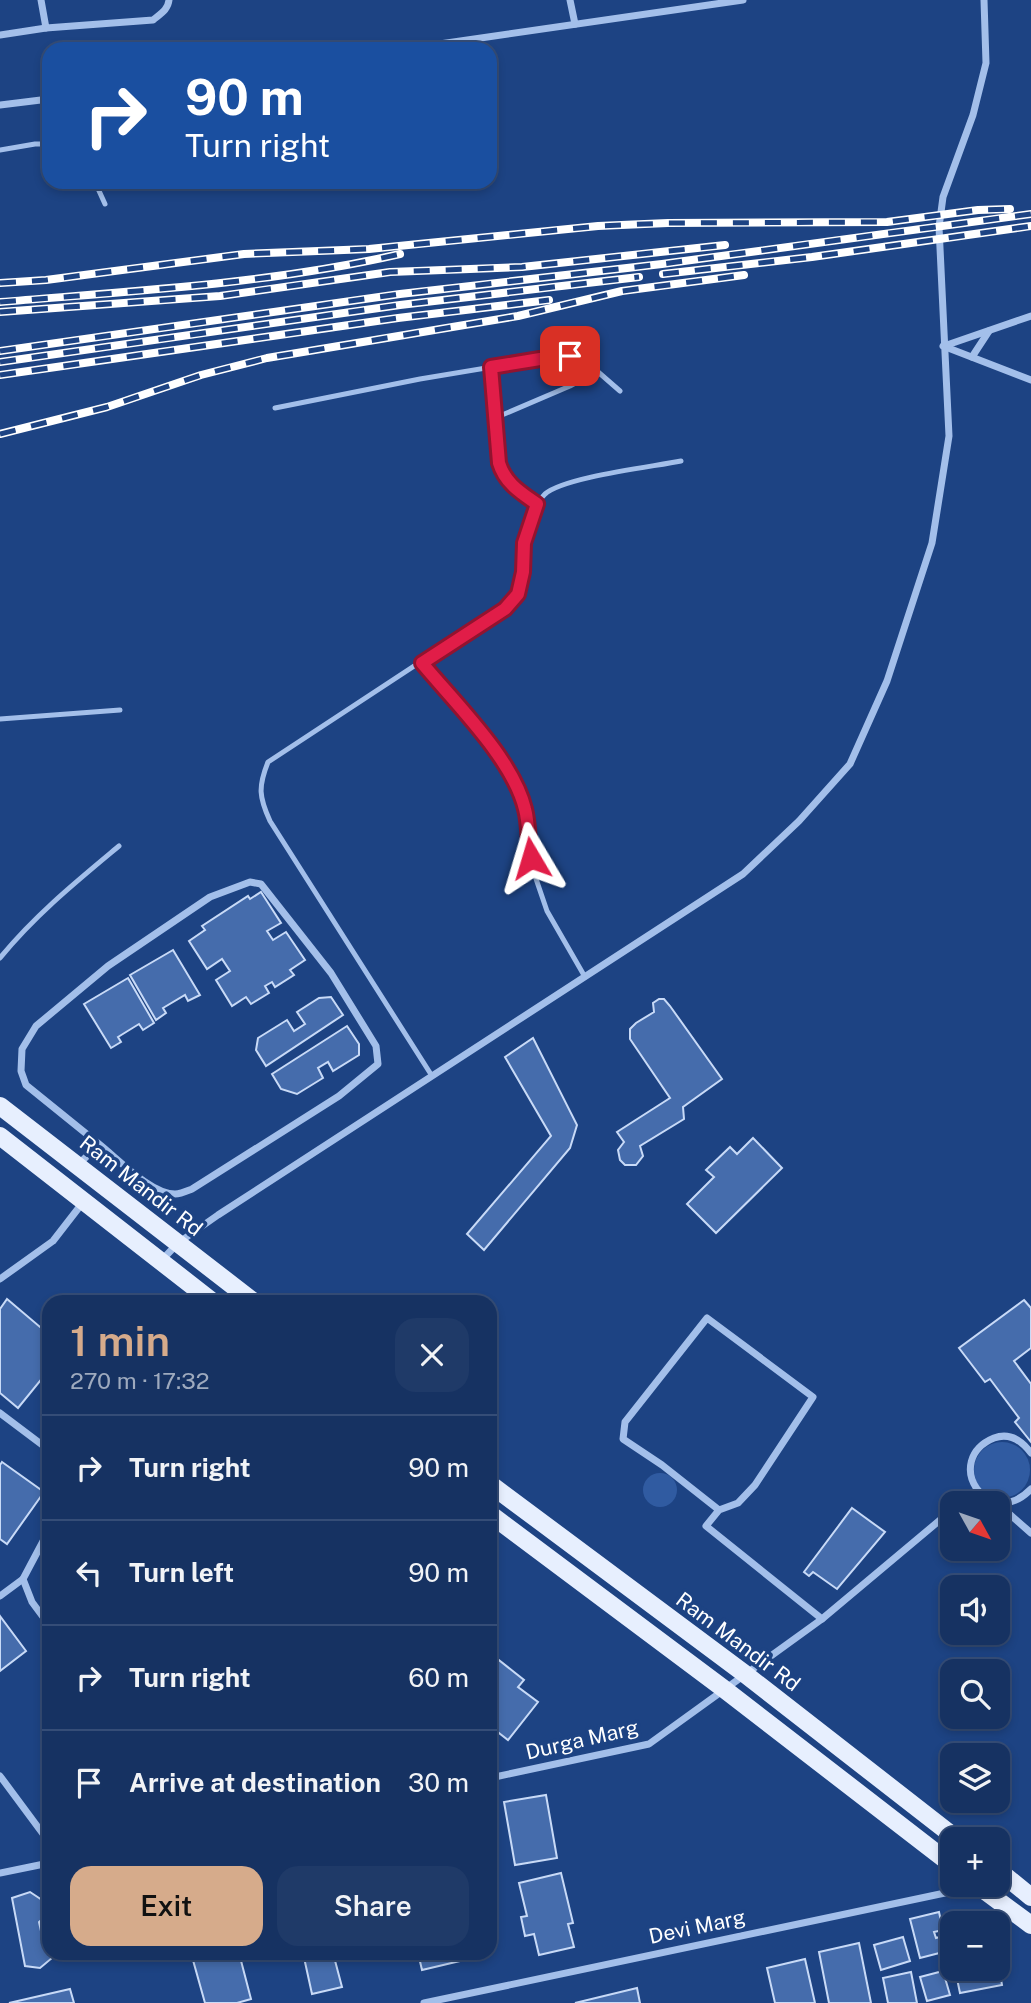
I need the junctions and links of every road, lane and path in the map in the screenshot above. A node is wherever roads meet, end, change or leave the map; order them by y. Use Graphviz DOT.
graph roads {
  1 [pos="41,0"];
  2 [pos="169,0"];
  3 [pos="570,0"];
  4 [pos="743,0"];
  5 [pos="984,0"];
  6 [pos="575,24"];
  7 [pos="46,28"];
  8 [pos="0,35"];
  9 [pos="453,42"];
  10 [pos="42,100"];
  11 [pos="0,105"];
  12 [pos="42,144"];
  13 [pos="0,150"];
  14 [pos="98,189"];
  15 [pos="105,204"];
  16 [pos="1031,316"];
  17 [pos="989,330"];
  18 [pos="943,346"];
  19 [pos="972,357"];
  20 [pos="491,367"];
  21 [pos="597,371"];
  22 [pos="1031,380"];
  23 [pos="620,391"];
  24 [pos="275,408"];
  25 [pos="495,418"];
  26 [pos="681,461"];
  27 [pos="537,504"];
  28 [pos="422,663"];
  29 [pos="120,710"];
  30 [pos="0,719"];
  31 [pos="120,846"];
  32 [pos="0,958"];
  33 [pos="585,977"];
  34 [pos="432,1076"];
  35 [pos="0,1106"];
  36 [pos="0,1136"];
  37 [pos="99,1144"];
  38 [pos="77,1166"];
  39 [pos="85,1200"];
  40 [pos="178,1243"];
  41 [pos="161,1262"];
  42 [pos="0,1279"];
  43 [pos="204,1295"];
  44 [pos="245,1295"];
  45 [pos="0,1413"];
  46 [pos="42,1445"];
  47 [pos="1031,1453"];
  48 [pos="497,1489"];
  49 [pos="1031,1489"];
  50 [pos="977,1490"];
  51 [pos="1010,1502"];
  52 [pos="719,1510"];
  53 [pos="1010,1514"];
  54 [pos="497,1519"];
  55 [pos="940,1520"];
  56 [pos="1031,1533"];
  57 [pos="42,1543"];
  58 [pos="23,1579"];
  59 [pos="0,1596"];
  60 [pos="42,1616"];
  61 [pos="822,1619"];
  62 [pos="745,1674"];
  63 [pos="724,1689"];
  64 [pos="0,1776"];
  65 [pos="497,1777"];
  66 [pos="942,1827"];
  67 [pos="42,1833"];
  68 [pos="940,1856"];
  69 [pos="42,1864"];
  70 [pos="0,1873"];
  71 [pos="1010,1880"];
  72 [pos="940,1896"];
  73 [pos="993,1897"];
  74 [pos="1031,1897"];
  75 [pos="1031,1925"];
  76 [pos="424,2003"];
  1 -- 7 [label="street"];
  2 -- 7 [label="street"];
  3 -- 6 [label="street"];
  4 -- 6 [label="street"];
  5 -- 18 [label="street"];
  6 -- 9 [label="street"];
  7 -- 8 [label="street"];
  10 -- 11 [label="street"];
  12 -- 13 [label="lane"];
  14 -- 15 [label="lane"];
  16 -- 17 [label="street"];
  17 -- 18 [label="street"];
  17 -- 19 [label="street"];
  18 -- 19 [label="street"];
  18 -- 33 [label="street"];
  19 -- 22 [label="street"];
  20 -- 21 [label="lane"];
  20 -- 24 [label="lane"];
  20 -- 25 [label="lane"];
  21 -- 23 [label="lane"];
  21 -- 25 [label="lane"];
  25 -- 27 [label="lane"];
  26 -- 27 [label="lane"];
  27 -- 28 [label="lane"];
  28 -- 33 [label="lane"];
  28 -- 34 [label="lane"];
  29 -- 30 [label="lane"];
  31 -- 32 [label="lane"];
  33 -- 34 [label="street"];
  34 -- 40 [label="street"];
  35 -- 38 [label="main road, Ram Mandir Rd"];
  36 -- 39 [label="main road"];
  37 -- 37 [label="street"];
  37 -- 38 [label="street"];
  38 -- 40 [label="main road, Ram Mandir Rd"];
  39 -- 41 [label="main road"];
  39 -- 42 [label="street"];
  40 -- 41 [label="street"];
  40 -- 44 [label="main road, Ram Mandir Rd"];
  41 -- 43 [label="main road"];
  45 -- 46 [label="street"];
  47 -- 50 [label="street"];
  48 -- 62 [label="main road, Ram Mandir Rd"];
  49 -- 51 [label="street"];
  52 -- 52 [label="street"];
  52 -- 61 [label="street"];
  53 -- 56 [label="street"];
  54 -- 63 [label="main road"];
  55 -- 61 [label="street, Durga Marg"];
  57 -- 58 [label="street"];
  58 -- 59 [label="street"];
  58 -- 60 [label="street"];
  61 -- 62 [label="street, Durga Marg"];
  62 -- 63 [label="street, Durga Marg"];
  62 -- 66 [label="main road, Ram Mandir Rd"];
  63 -- 65 [label="street, Durga Marg"];
  63 -- 68 [label="main road"];
  64 -- 67 [label="street"];
  69 -- 70 [label="street"];
  71 -- 74 [label="main road"];
  72 -- 76 [label="street, Devi Marg"];
  73 -- 75 [label="main road"];
}
